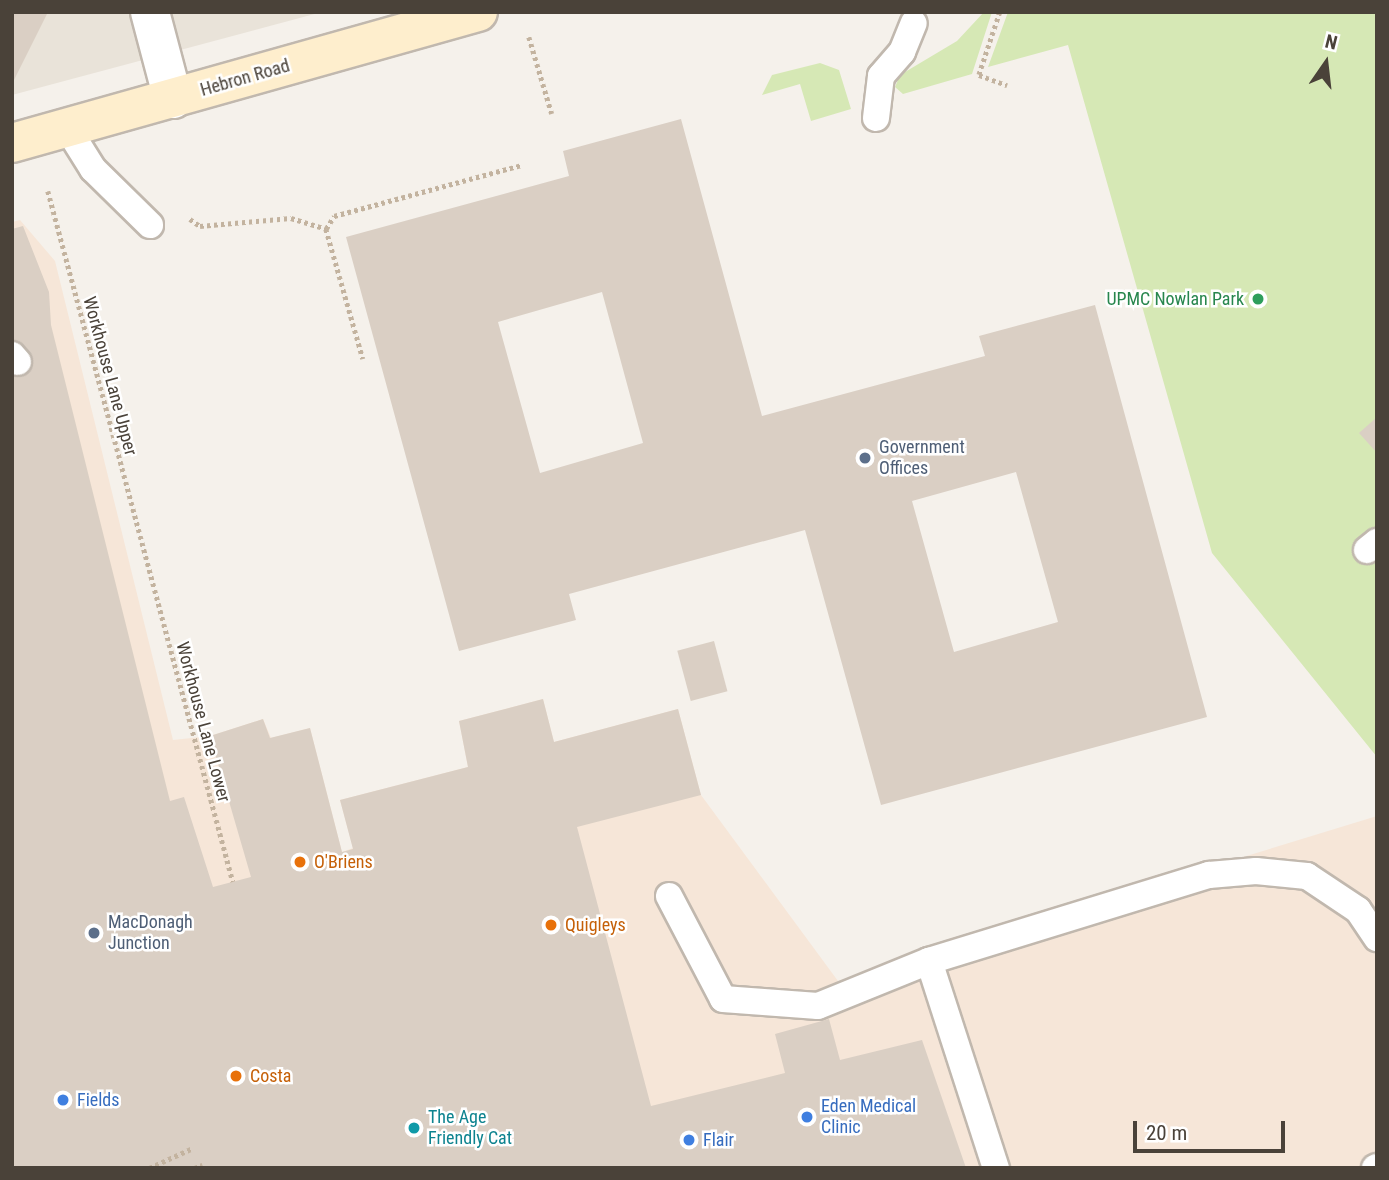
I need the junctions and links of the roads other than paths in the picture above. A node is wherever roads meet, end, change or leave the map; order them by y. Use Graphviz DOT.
graph roads {
  1 [pos="150,12"];
  2 [pos="478,12"];
  3 [pos="914,23"];
  4 [pos="173,99"];
  5 [pos="876,118"];
  6 [pos="68,129"];
  7 [pos="12,144"];
  8 [pos="149,225"];
  9 [pos="670,896"];
  10 [pos="1377,938"];
  11 [pos="929,961"];
  12 [pos="996,1168"];
  1 -- 4 [label="street"];
  2 -- 4 [label="street, Hebron Road"];
  3 -- 5 [label="lane"];
  4 -- 6 [label="street, Hebron Road"];
  6 -- 7 [label="street, Hebron Road"];
  6 -- 8 [label="lane"];
  9 -- 11 [label="lane"];
  10 -- 11 [label="lane"];
  11 -- 12 [label="lane"];
}
